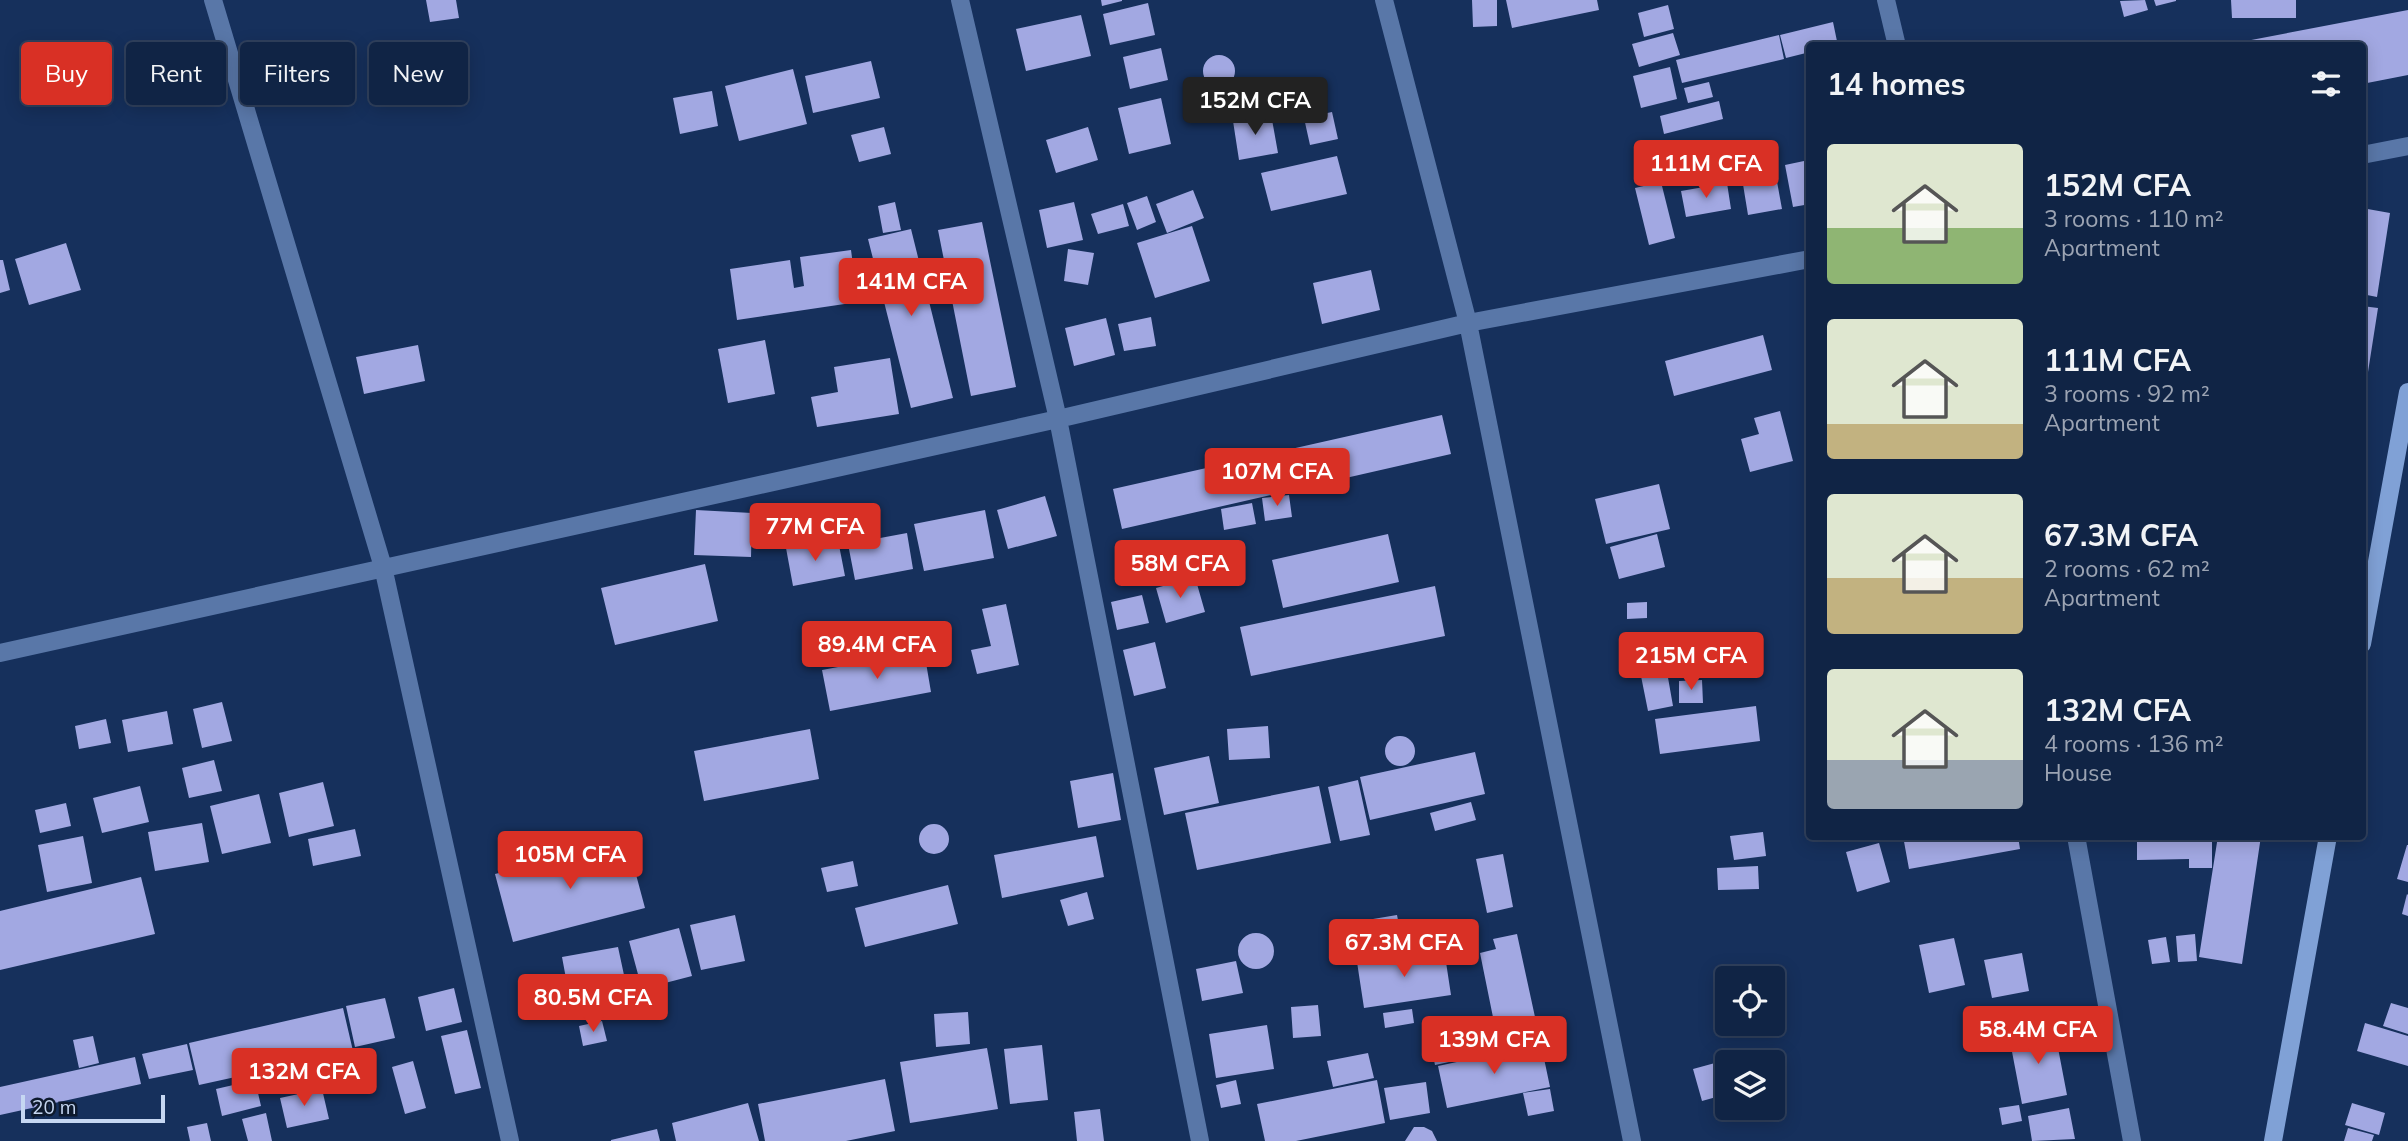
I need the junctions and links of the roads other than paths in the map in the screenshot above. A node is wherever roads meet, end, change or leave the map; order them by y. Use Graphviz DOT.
graph roads {
  1 [pos="214,0"];
  2 [pos="960,0"];
  3 [pos="1384,0"];
  4 [pos="1886,0"];
  5 [pos="1896,42"];
  6 [pos="2408,146"];
  7 [pos="2366,154"];
  8 [pos="1806,260"];
  9 [pos="1468,323"];
  10 [pos="2408,392"];
  11 [pos="1058,419"];
  12 [pos="383,566"];
  13 [pos="2366,623"];
  14 [pos="0,653"];
  15 [pos="2077,840"];
  16 [pos="2327,840"];
  17 [pos="510,1141"];
  18 [pos="1200,1141"];
  19 [pos="1632,1141"];
  20 [pos="2132,1141"];
  21 [pos="2273,1141"];
  1 -- 12 [label="street"];
  2 -- 11 [label="street"];
  3 -- 9 [label="street"];
  4 -- 5 [label="street"];
  6 -- 7 [label="street"];
  8 -- 9 [label="street"];
  9 -- 11 [label="street"];
  9 -- 19 [label="street"];
  10 -- 13 [label="main road"];
  11 -- 12 [label="street"];
  11 -- 18 [label="street"];
  12 -- 14 [label="street"];
  12 -- 17 [label="street"];
  15 -- 20 [label="street"];
  16 -- 21 [label="main road"];
}
